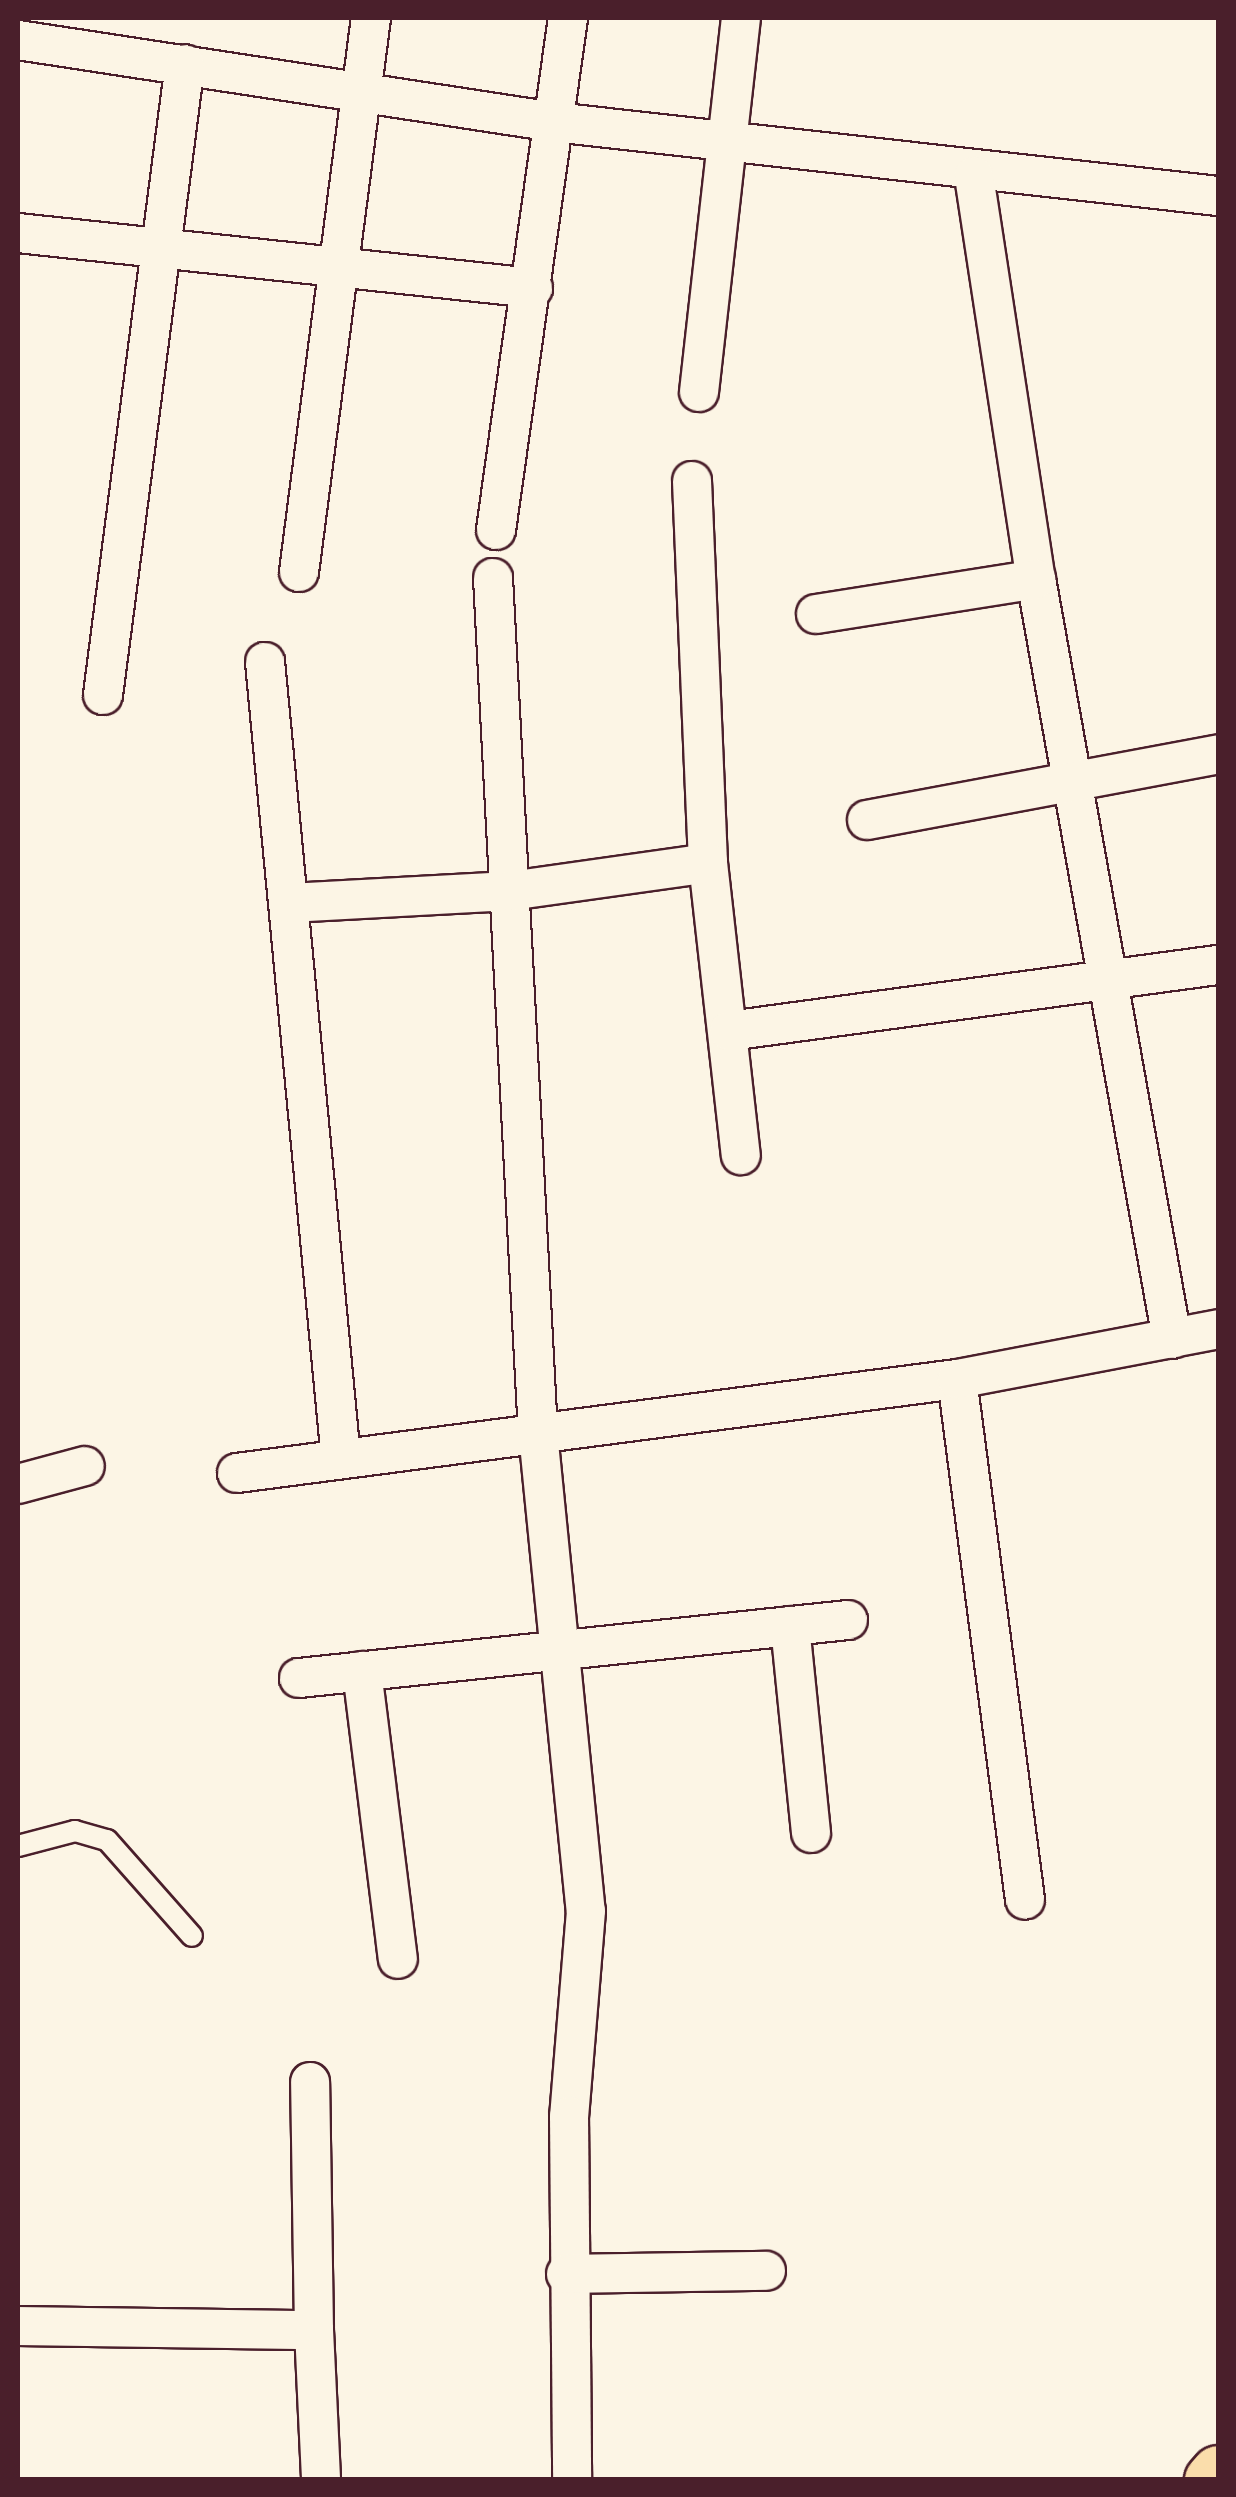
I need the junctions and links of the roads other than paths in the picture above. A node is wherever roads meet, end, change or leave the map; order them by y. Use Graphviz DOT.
graph roads {
  1 [pos="372,18"];
  2 [pos="568,18"];
  3 [pos="741,18"];
  4 [pos="18,40"];
  5 [pos="185,64"];
  6 [pos="364,89"];
  7 [pos="554,122"];
  8 [pos="724,136"];
  9 [pos="968,174"];
  10 [pos="1218,196"];
  11 [pos="18,233"];
  12 [pos="166,250"];
  13 [pos="340,268"];
  14 [pos="533,288"];
  15 [pos="699,392"];
  16 [pos="692,481"];
  17 [pos="496,530"];
  18 [pos="300,572"];
  19 [pos="493,578"];
  20 [pos="1036,579"];
  21 [pos="816,614"];
  22 [pos="265,662"];
  23 [pos="102,694"];
  24 [pos="1218,754"];
  25 [pos="1078,775"];
  26 [pos="867,820"];
  27 [pos="708,863"];
  28 [pos="510,891"];
  29 [pos="289,903"];
  30 [pos="1218,965"];
  31 [pos="1108,979"];
  32 [pos="729,1031"];
  33 [pos="742,1155"];
  34 [pos="1218,1329"];
  35 [pos="1172,1339"];
  36 [pos="957,1379"];
  37 [pos="538,1433"];
  38 [pos="341,1459"];
  39 [pos="85,1466"];
  40 [pos="237,1473"];
  41 [pos="18,1484"];
  42 [pos="848,1620"];
  43 [pos="790,1626"];
  44 [pos="560,1648"];
  45 [pos="362,1671"];
  46 [pos="299,1678"];
  47 [pos="811,1833"];
  48 [pos="18,1846"];
  49 [pos="1026,1900"];
  50 [pos="192,1936"];
  51 [pos="398,1960"];
  52 [pos="310,2082"];
  53 [pos="766,2271"];
  54 [pos="566,2274"];
  55 [pos="18,2326"];
  56 [pos="314,2330"];
  57 [pos="1218,2473"];
  58 [pos="320,2480"];
  59 [pos="572,2480"];
  60 [pos="1212,2480"];
  1 -- 6 [label="street"];
  2 -- 7 [label="street"];
  3 -- 8 [label="street"];
  4 -- 5 [label="street"];
  5 -- 6 [label="street"];
  5 -- 12 [label="street"];
  6 -- 7 [label="street"];
  6 -- 13 [label="street"];
  7 -- 8 [label="street"];
  7 -- 14 [label="street"];
  8 -- 9 [label="street"];
  8 -- 15 [label="street"];
  9 -- 10 [label="street"];
  9 -- 20 [label="street"];
  11 -- 12 [label="street"];
  12 -- 13 [label="street"];
  12 -- 23 [label="street"];
  13 -- 14 [label="street"];
  13 -- 18 [label="street"];
  14 -- 17 [label="street"];
  16 -- 27 [label="street"];
  19 -- 28 [label="street"];
  20 -- 21 [label="street"];
  20 -- 25 [label="street"];
  22 -- 29 [label="street"];
  24 -- 25 [label="street"];
  25 -- 26 [label="street"];
  25 -- 31 [label="street"];
  27 -- 28 [label="street"];
  27 -- 32 [label="street"];
  28 -- 29 [label="street"];
  28 -- 37 [label="street"];
  29 -- 38 [label="street"];
  30 -- 31 [label="street"];
  31 -- 32 [label="street"];
  31 -- 35 [label="street"];
  32 -- 33 [label="street"];
  34 -- 35 [label="street"];
  35 -- 36 [label="street"];
  36 -- 37 [label="street"];
  36 -- 49 [label="street"];
  37 -- 38 [label="street"];
  37 -- 44 [label="street"];
  38 -- 40 [label="street"];
  39 -- 41 [label="street"];
  42 -- 43 [label="street"];
  43 -- 44 [label="street"];
  43 -- 47 [label="street"];
  44 -- 45 [label="street"];
  44 -- 54 [label="street"];
  45 -- 46 [label="street"];
  45 -- 51 [label="street"];
  48 -- 50 [label="lane"];
  52 -- 56 [label="street"];
  53 -- 54 [label="street"];
  54 -- 59 [label="street"];
  55 -- 56 [label="street"];
  56 -- 58 [label="street"];
  57 -- 60 [label="highway"];
}
